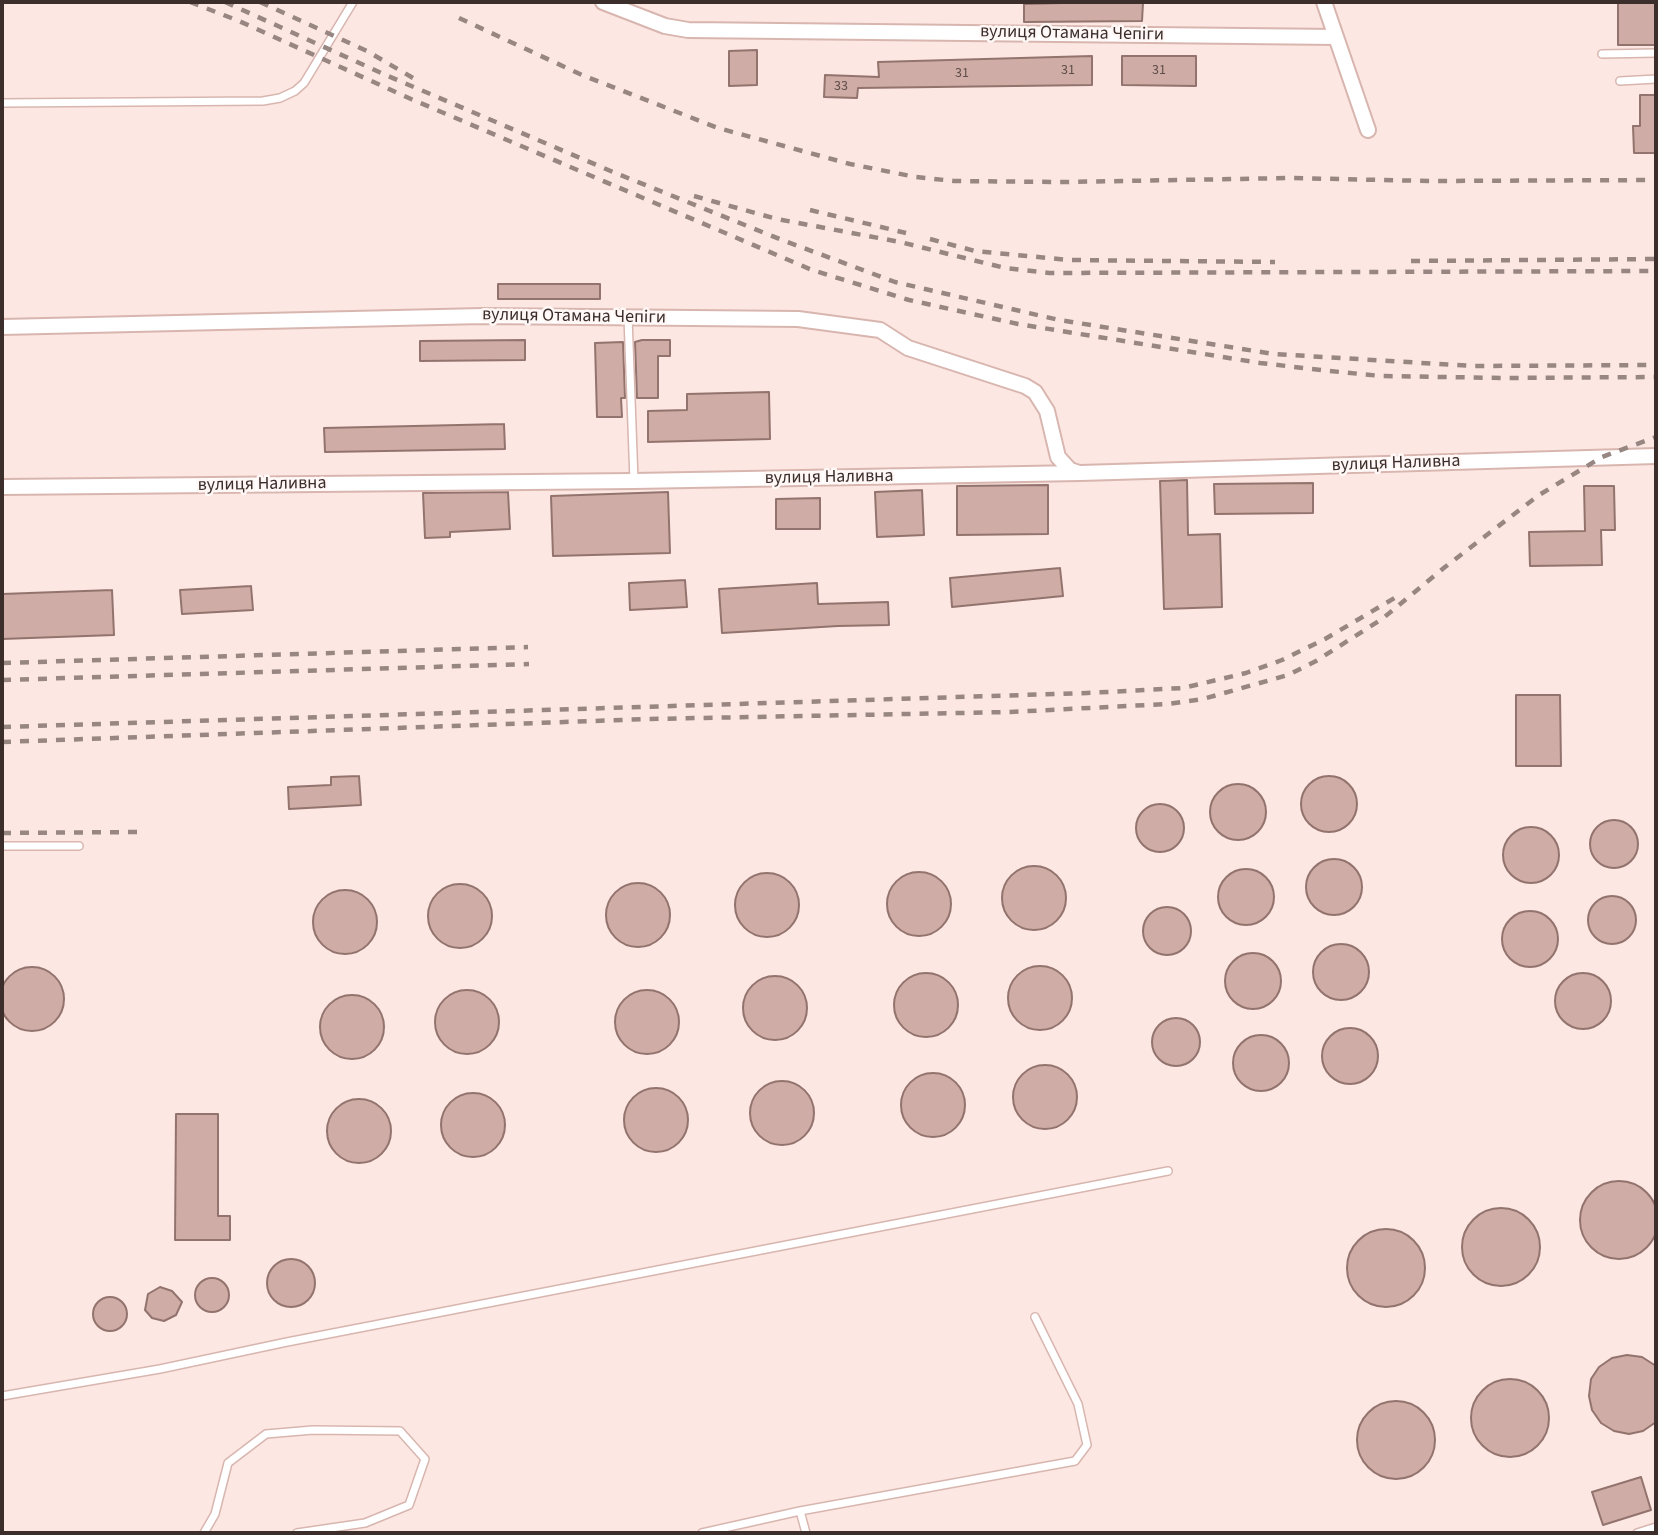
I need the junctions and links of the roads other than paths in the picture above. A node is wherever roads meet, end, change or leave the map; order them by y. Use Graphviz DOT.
graph roads {
  1 [pos="353,2"];
  2 [pos="603,2"];
  3 [pos="1324,2"];
  4 [pos="1336,37"];
  5 [pos="1656,53"];
  6 [pos="1602,54"];
  7 [pos="1656,79"];
  8 [pos="1620,81"];
  9 [pos="2,103"];
  10 [pos="1368,130"];
  11 [pos="628,317"];
  12 [pos="2,327"];
  13 [pos="1656,456"];
  14 [pos="1080,473"];
  15 [pos="634,481"];
  16 [pos="2,487"];
  17 [pos="2,846"];
  18 [pos="79,846"];
  19 [pos="1168,1171"];
  20 [pos="1035,1317"];
  21 [pos="2,1396"];
  22 [pos="800,1511"];
  23 [pos="1656,1527"];
  24 [pos="204,1533"];
  25 [pos="297,1533"];
  26 [pos="702,1533"];
  27 [pos="806,1533"];
  28 [pos="1637,1533"];
  1 -- 9 [label="lane"];
  2 -- 4 [label="street, вулиця Отамана Чепіги"];
  3 -- 4 [label="street"];
  4 -- 10 [label="street"];
  5 -- 6 [label="lane"];
  7 -- 8 [label="lane"];
  11 -- 12 [label="street, вулиця Отамана Чепіги"];
  11 -- 14 [label="street, вулиця Отамана Чепіги"];
  11 -- 15 [label="lane"];
  13 -- 14 [label="street, вулиця Наливна"];
  14 -- 15 [label="street, вулиця Наливна"];
  15 -- 16 [label="street, вулиця Наливна"];
  17 -- 18 [label="lane"];
  19 -- 21 [label="lane"];
  20 -- 22 [label="lane"];
  22 -- 26 [label="lane"];
  22 -- 27 [label="lane"];
  23 -- 28 [label="lane"];
  24 -- 25 [label="lane"];
}
